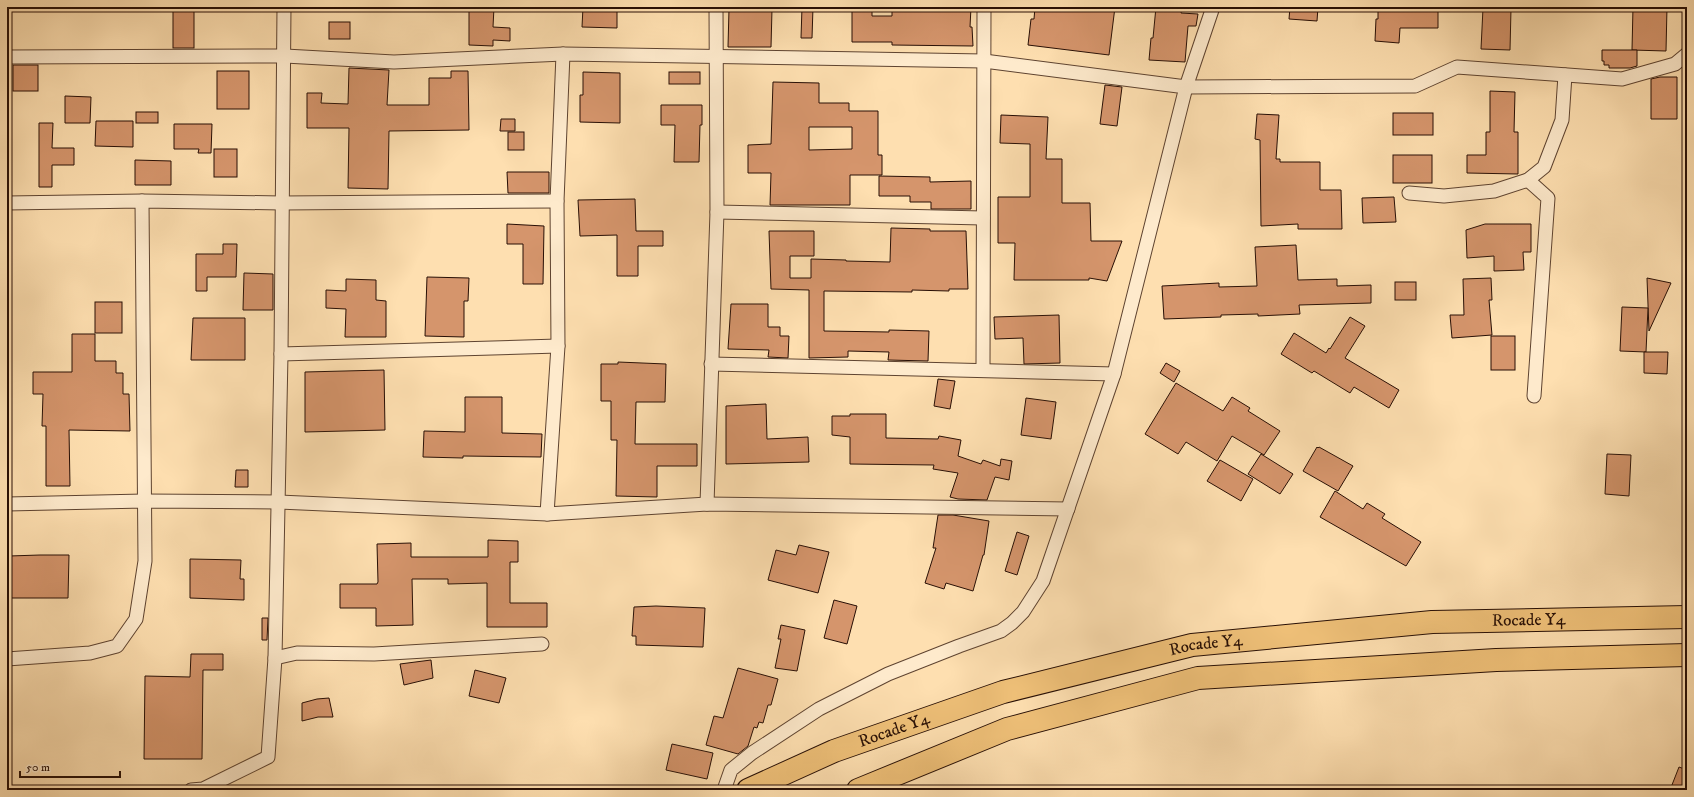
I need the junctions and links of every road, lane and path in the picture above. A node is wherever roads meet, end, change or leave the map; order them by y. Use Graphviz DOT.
graph roads {
  1 [pos="284,7"];
  2 [pos="716,7"];
  3 [pos="984,7"];
  4 [pos="1213,7"];
  5 [pos="563,54"];
  6 [pos="1687,54"];
  7 [pos="284,56"];
  8 [pos="7,57"];
  9 [pos="715,57"];
  10 [pos="984,61"];
  11 [pos="1681,64"];
  12 [pos="1566,75"];
  13 [pos="1186,87"];
  14 [pos="1528,180"];
  15 [pos="1409,193"];
  16 [pos="142,201"];
  17 [pos="557,202"];
  18 [pos="7,203"];
  19 [pos="282,203"];
  20 [pos="717,212"];
  21 [pos="983,218"];
  22 [pos="558,346"];
  23 [pos="281,354"];
  24 [pos="711,364"];
  25 [pos="983,370"];
  26 [pos="1114,374"];
  27 [pos="1534,396"];
  28 [pos="144,502"];
  29 [pos="279,502"];
  30 [pos="7,504"];
  31 [pos="707,504"];
  32 [pos="1068,510"];
  33 [pos="547,514"];
  34 [pos="1687,617"];
  35 [pos="542,644"];
  36 [pos="1687,655"];
  37 [pos="275,658"];
  38 [pos="7,659"];
  39 [pos="191,790"];
  40 [pos="724,790"];
  41 [pos="748,790"];
  42 [pos="858,790"];
  1 -- 7 [label="street"];
  2 -- 9 [label="street"];
  3 -- 10 [label="street"];
  4 -- 13 [label="street"];
  5 -- 7 [label="street"];
  5 -- 9 [label="street"];
  5 -- 17 [label="street"];
  6 -- 11 [label="street"];
  7 -- 8 [label="street"];
  7 -- 19 [label="street"];
  9 -- 10 [label="street"];
  9 -- 20 [label="street"];
  10 -- 13 [label="street"];
  10 -- 21 [label="street"];
  11 -- 12 [label="street"];
  12 -- 13 [label="street"];
  12 -- 14 [label="street"];
  13 -- 26 [label="street"];
  14 -- 15 [label="street"];
  14 -- 27 [label="street"];
  16 -- 18 [label="street"];
  16 -- 19 [label="street"];
  16 -- 28 [label="street"];
  17 -- 19 [label="street"];
  17 -- 22 [label="street"];
  19 -- 23 [label="street"];
  20 -- 21 [label="street"];
  20 -- 24 [label="street"];
  21 -- 25 [label="street"];
  22 -- 23 [label="street"];
  22 -- 33 [label="street"];
  23 -- 29 [label="street"];
  24 -- 25 [label="street"];
  24 -- 31 [label="street"];
  25 -- 26 [label="street"];
  26 -- 32 [label="street"];
  28 -- 29 [label="street"];
  28 -- 30 [label="street"];
  28 -- 38 [label="street"];
  29 -- 33 [label="street"];
  29 -- 37 [label="street"];
  31 -- 32 [label="street"];
  31 -- 33 [label="street"];
  32 -- 40 [label="street"];
  34 -- 41 [label="highway, Rocade Y4"];
  35 -- 37 [label="street"];
  36 -- 42 [label="highway, Rocade Y4"];
  37 -- 39 [label="street"];
}
